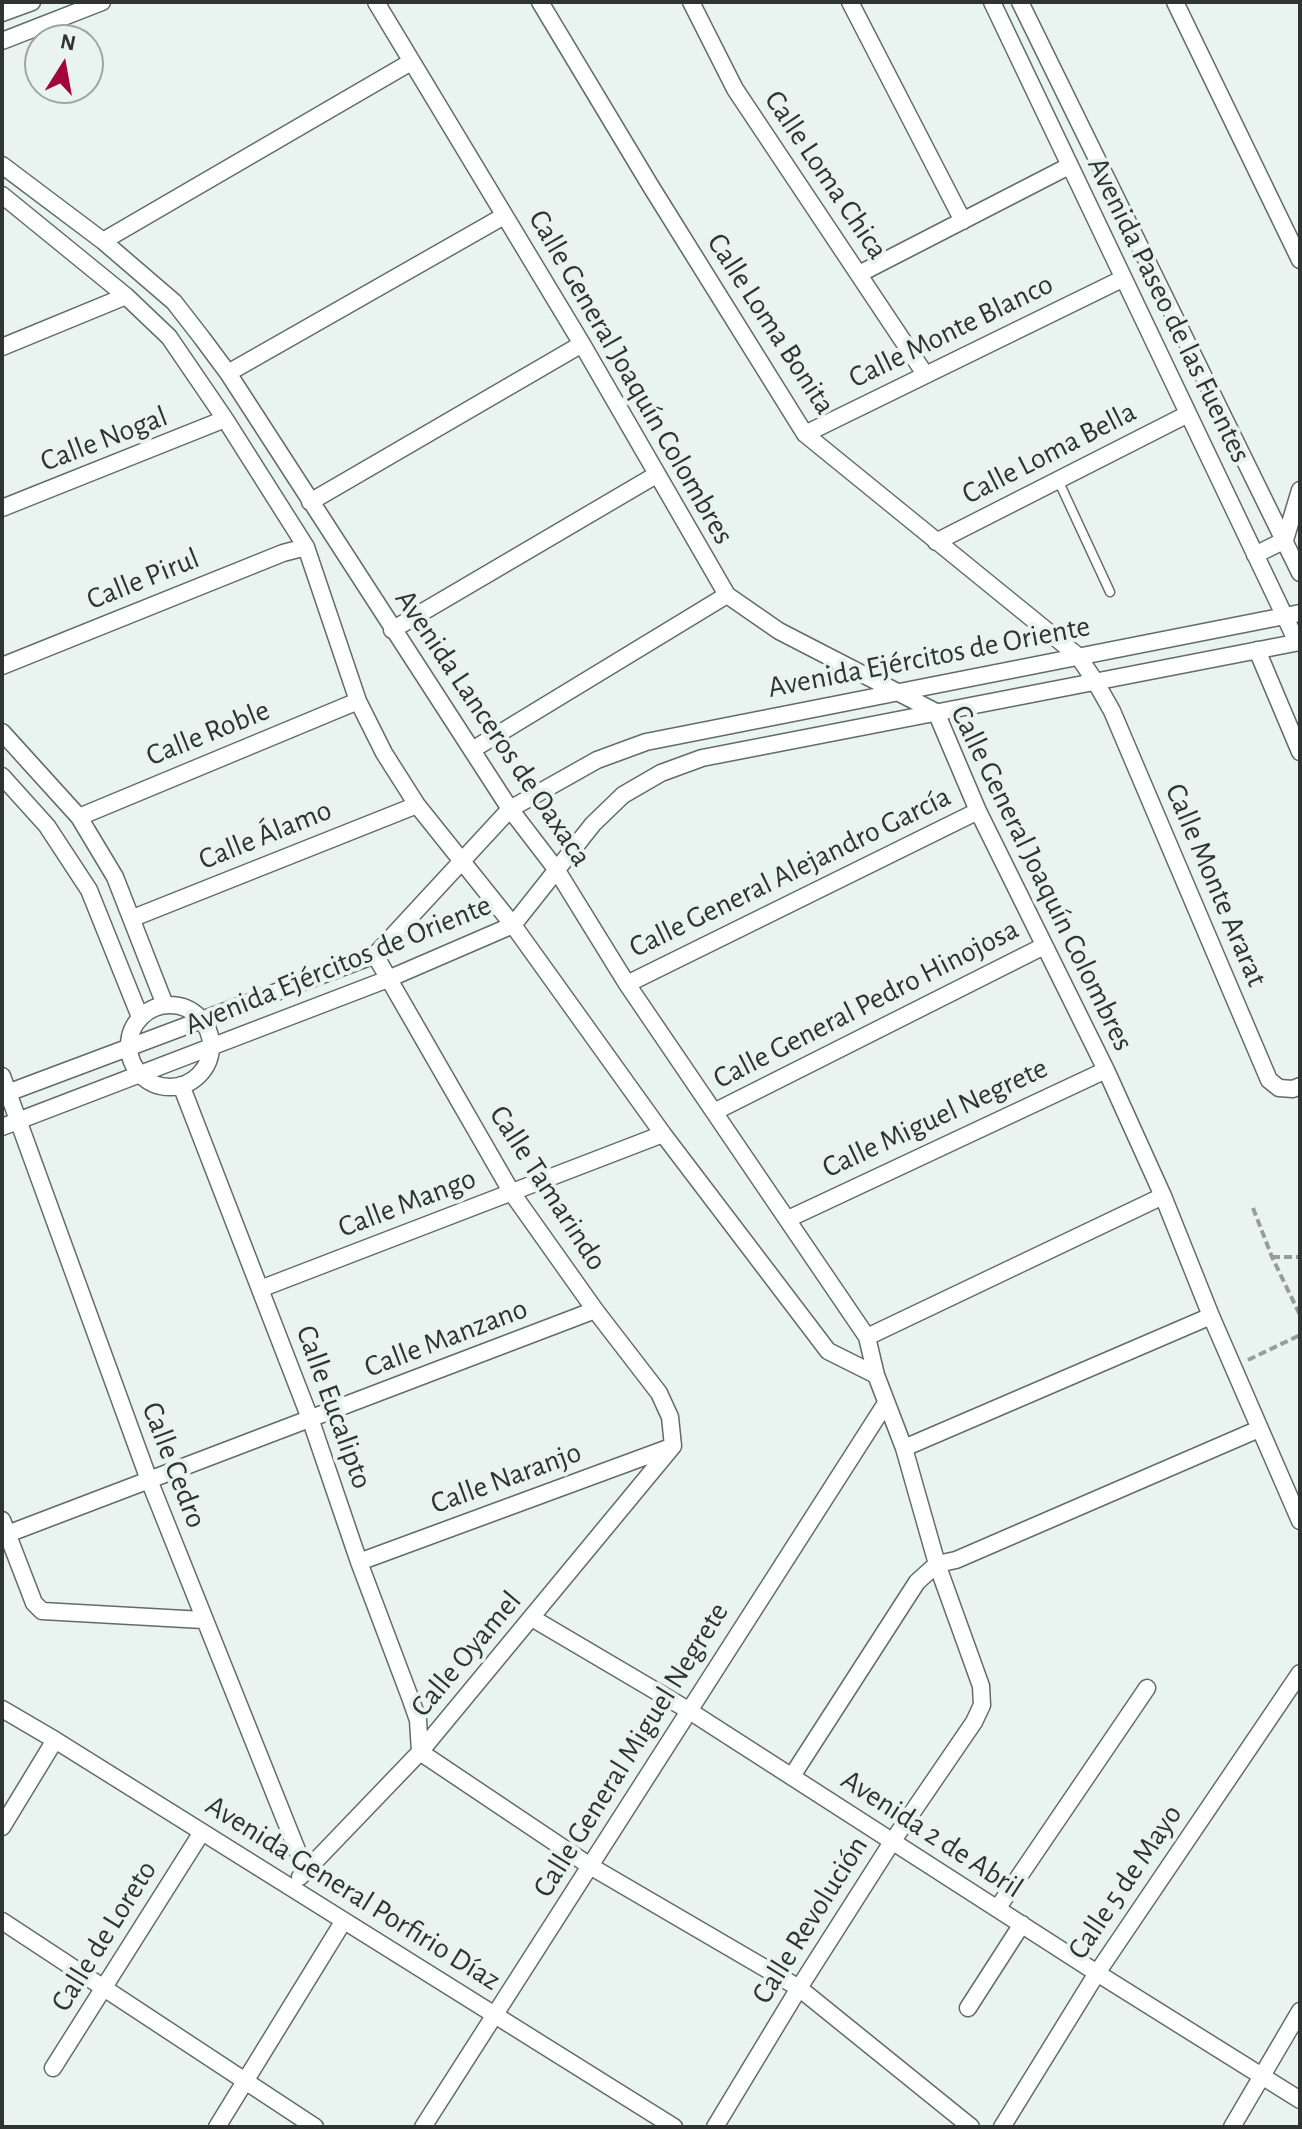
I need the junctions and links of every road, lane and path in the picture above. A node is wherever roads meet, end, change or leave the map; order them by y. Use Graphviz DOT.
graph roads {
  1 [pos="32,2"];
  2 [pos="102,2"];
  3 [pos="376,2"];
  4 [pos="540,2"];
  5 [pos="691,2"];
  6 [pos="850,2"];
  7 [pos="992,2"];
  8 [pos="1020,2"];
  9 [pos="1175,2"];
  10 [pos="2,13"];
  11 [pos="2,41"];
  12 [pos="411,62"];
  13 [pos="2,165"];
  14 [pos="1069,166"];
  15 [pos="2,195"];
  16 [pos="504,216"];
  17 [pos="963,221"];
  18 [pos="103,241"];
  19 [pos="1300,260"];
  20 [pos="859,274"];
  21 [pos="1122,279"];
  22 [pos="126,296"];
  23 [pos="582,344"];
  24 [pos="2,347"];
  25 [pos="228,373"];
  26 [pos="925,374"];
  27 [pos="1188,414"];
  28 [pos="225,419"];
  29 [pos="805,434"];
  30 [pos="656,475"];
  31 [pos="1058,480"];
  32 [pos="1300,490"];
  33 [pos="310,502"];
  34 [pos="2,508"];
  35 [pos="1285,540"];
  36 [pos="936,542"];
  37 [pos="306,547"];
  38 [pos="1255,555"];
  39 [pos="1300,573"];
  40 [pos="1110,592"];
  41 [pos="727,595"];
  42 [pos="1292,615"];
  43 [pos="392,630"];
  44 [pos="1298,642"];
  45 [pos="1257,650"];
  46 [pos="1078,656"];
  47 [pos="2,666"];
  48 [pos="1095,681"];
  49 [pos="896,691"];
  50 [pos="358,701"];
  51 [pos="936,712"];
  52 [pos="2,732"];
  53 [pos="472,750"];
  54 [pos="1300,752"];
  55 [pos="2,776"];
  56 [pos="417,805"];
  57 [pos="510,809"];
  58 [pos="978,811"];
  59 [pos="79,817"];
  60 [pos="462,863"];
  61 [pos="556,869"];
  62 [pos="115,877"];
  63 [pos="89,890"];
  64 [pos="133,918"];
  65 [pos="513,925"];
  66 [pos="1044,946"];
  67 [pos="375,955"];
  68 [pos="388,979"];
  69 [pos="627,984"];
  70 [pos="165,1005"];
  71 [pos="140,1017"];
  72 [pos="202,1019"];
  73 [pos="129,1046"];
  74 [pos="212,1046"];
  75 [pos="1106,1070"];
  76 [pos="140,1073"];
  77 [pos="2,1076"];
  78 [pos="181,1085"];
  79 [pos="1300,1086"];
  80 [pos="6,1094"];
  81 [pos="714,1112"];
  82 [pos="19,1121"];
  83 [pos="2,1127"];
  84 [pos="663,1134"];
  85 [pos="512,1193"];
  86 [pos="1163,1196"];
  87 [pos="1253,1208"];
  88 [pos="788,1219"];
  89 [pos="1272,1257"];
  90 [pos="1300,1257"];
  91 [pos="260,1289"];
  92 [pos="595,1310"];
  93 [pos="1300,1315"];
  94 [pos="1211,1316"];
  95 [pos="1300,1335"];
  96 [pos="867,1337"];
  97 [pos="1233,1367"];
  98 [pos="876,1375"];
  99 [pos="886,1403"];
  100 [pos="311,1421"];
  101 [pos="1259,1429"];
  102 [pos="673,1446"];
  103 [pos="904,1448"];
  104 [pos="149,1480"];
  105 [pos="1300,1521"];
  106 [pos="4,1530"];
  107 [pos="359,1562"];
  108 [pos="937,1564"];
  109 [pos="532,1618"];
  110 [pos="203,1620"];
  111 [pos="1300,1673"];
  112 [pos="1147,1688"];
  113 [pos="982,1705"];
  114 [pos="2,1709"];
  115 [pos="688,1710"];
  116 [pos="55,1740"];
  117 [pos="420,1752"];
  118 [pos="792,1776"];
  119 [pos="2,1827"];
  120 [pos="202,1832"];
  121 [pos="892,1842"];
  122 [pos="590,1866"];
  123 [pos="305,1870"];
  124 [pos="293,1889"];
  125 [pos="997,1909"];
  126 [pos="2,1921"];
  127 [pos="343,1922"];
  128 [pos="1022,1924"];
  129 [pos="1097,1973"];
  130 [pos="106,1988"];
  131 [pos="799,1988"];
  132 [pos="968,2008"];
  133 [pos="1300,2011"];
  134 [pos="496,2015"];
  135 [pos="53,2068"];
  136 [pos="1261,2075"];
  137 [pos="246,2083"];
  138 [pos="1300,2100"];
  139 [pos="217,2127"];
  140 [pos="315,2127"];
  141 [pos="423,2127"];
  142 [pos="674,2127"];
  143 [pos="715,2127"];
  144 [pos="971,2127"];
  145 [pos="1002,2127"];
  146 [pos="1232,2127"];
  1 -- 10 [label="street"];
  2 -- 11 [label="street"];
  3 -- 12 [label="street, Calle General Joaquín Colombres"];
  4 -- 29 [label="street, Calle Loma Bonita"];
  5 -- 20 [label="street, Calle Loma Chica"];
  6 -- 17 [label="street"];
  7 -- 14 [label="street, Avenida Paseo de las Fuentes"];
  8 -- 35 [label="street, Avenida Paseo de las Fuentes"];
  9 -- 19 [label="street"];
  12 -- 16 [label="street, Calle General Joaquín Colombres"];
  12 -- 18 [label="street"];
  13 -- 18 [label="street, Avenida Lanceros de Oaxaca"];
  14 -- 17 [label="street"];
  14 -- 21 [label="street, Avenida Paseo de las Fuentes"];
  15 -- 22 [label="street"];
  16 -- 23 [label="street, Calle General Joaquín Colombres"];
  16 -- 25 [label="street"];
  17 -- 20 [label="street"];
  18 -- 25 [label="street, Avenida Lanceros de Oaxaca"];
  20 -- 26 [label="street, Calle Loma Chica"];
  21 -- 26 [label="street, Calle Monte Blanco"];
  21 -- 27 [label="street, Avenida Paseo de las Fuentes"];
  22 -- 24 [label="street"];
  22 -- 28 [label="street"];
  23 -- 30 [label="street, Calle General Joaquín Colombres"];
  23 -- 33 [label="street"];
  25 -- 33 [label="street, Avenida Lanceros de Oaxaca"];
  26 -- 29 [label="street, Calle Monte Blanco"];
  27 -- 31 [label="street, Calle Loma Bella"];
  27 -- 38 [label="street, Avenida Paseo de las Fuentes"];
  28 -- 34 [label="street, Calle Nogal"];
  28 -- 37 [label="street"];
  29 -- 36 [label="street, Calle Loma Bonita"];
  30 -- 41 [label="street, Calle General Joaquín Colombres"];
  30 -- 43 [label="street"];
  31 -- 36 [label="street, Calle Loma Bella"];
  31 -- 40 [label="lane"];
  32 -- 35 [label="street"];
  33 -- 43 [label="street, Avenida Lanceros de Oaxaca"];
  35 -- 38 [label="street"];
  35 -- 39 [label="street, Avenida Paseo de las Fuentes"];
  36 -- 46 [label="street, Calle Loma Bonita"];
  37 -- 47 [label="street, Calle Pirul"];
  37 -- 50 [label="street"];
  38 -- 42 [label="street, Avenida Paseo de las Fuentes"];
  41 -- 49 [label="street, Calle General Joaquín Colombres"];
  41 -- 53 [label="street"];
  42 -- 44 [label="street, Avenida Paseo de las Fuentes"];
  42 -- 46 [label="street, Avenida Ejércitos de Oriente"];
  43 -- 53 [label="street, Avenida Lanceros de Oaxaca"];
  44 -- 45 [label="street, Avenida Ejércitos de Oriente"];
  45 -- 48 [label="street, Avenida Ejércitos de Oriente"];
  45 -- 54 [label="street"];
  46 -- 48 [label="street, Calle Loma Bonita"];
  46 -- 49 [label="street, Avenida Ejércitos de Oriente"];
  48 -- 51 [label="street, Avenida Ejércitos de Oriente"];
  48 -- 79 [label="street, Calle Monte Ararat"];
  49 -- 51 [label="street, Calle General Joaquín Colombres"];
  49 -- 57 [label="street, Avenida Ejércitos de Oriente"];
  50 -- 56 [label="street"];
  50 -- 59 [label="street, Calle Roble"];
  51 -- 58 [label="street, Calle General Joaquín Colombres"];
  51 -- 61 [label="street, Avenida Ejércitos de Oriente"];
  52 -- 59 [label="street"];
  53 -- 57 [label="street, Avenida Lanceros de Oaxaca"];
  55 -- 63 [label="street"];
  56 -- 60 [label="street"];
  56 -- 64 [label="street, Calle Álamo"];
  57 -- 60 [label="street, Avenida Ejércitos de Oriente"];
  57 -- 61 [label="street, Avenida Lanceros de Oaxaca"];
  58 -- 66 [label="street, Calle General Joaquín Colombres"];
  58 -- 69 [label="street, Calle General Alejandro García"];
  59 -- 62 [label="street"];
  60 -- 65 [label="street"];
  60 -- 67 [label="street, Avenida Ejércitos de Oriente"];
  61 -- 65 [label="street, Avenida Ejércitos de Oriente"];
  61 -- 69 [label="street, Avenida Lanceros de Oaxaca"];
  62 -- 63 [label="street"];
  62 -- 64 [label="street"];
  63 -- 71 [label="street"];
  64 -- 70 [label="street"];
  65 -- 68 [label="street, Avenida Ejércitos de Oriente"];
  65 -- 84 [label="street"];
  66 -- 75 [label="street, Calle General Joaquín Colombres"];
  66 -- 81 [label="street, Calle General Pedro Hinojosa"];
  67 -- 68 [label="street, Calle Tamarindo"];
  67 -- 72 [label="street, Avenida Ejércitos de Oriente"];
  68 -- 74 [label="street, Avenida Ejércitos de Oriente"];
  68 -- 85 [label="street, Calle Tamarindo"];
  69 -- 81 [label="street, Avenida Lanceros de Oaxaca"];
  70 -- 71 [label="street"];
  70 -- 72 [label="street"];
  71 -- 73 [label="street"];
  72 -- 73 [label="street, Avenida Ejércitos de Oriente"];
  72 -- 74 [label="street"];
  73 -- 76 [label="street"];
  73 -- 80 [label="street, Avenida Ejércitos de Oriente"];
  74 -- 76 [label="street, Avenida Ejércitos de Oriente"];
  74 -- 78 [label="street"];
  75 -- 86 [label="street, Calle General Joaquín Colombres"];
  75 -- 88 [label="street, Calle Miguel Negrete"];
  76 -- 78 [label="street"];
  76 -- 82 [label="street, Avenida Ejércitos de Oriente"];
  77 -- 80 [label="street, Calle Cedro"];
  78 -- 91 [label="street, Calle Eucalipto"];
  80 -- 82 [label="street, Calle Cedro"];
  81 -- 88 [label="street, Avenida Lanceros de Oaxaca"];
  82 -- 83 [label="street, Avenida Ejércitos de Oriente"];
  82 -- 104 [label="street, Calle Cedro"];
  84 -- 85 [label="street, Calle Mango"];
  84 -- 98 [label="street"];
  85 -- 91 [label="street, Calle Mango"];
  85 -- 92 [label="street, Calle Tamarindo"];
  86 -- 94 [label="street, Calle General Joaquín Colombres"];
  86 -- 96 [label="street"];
  87 -- 89 [label="path"];
  88 -- 96 [label="street, Avenida Lanceros de Oaxaca"];
  89 -- 90 [label="path"];
  89 -- 93 [label="path"];
  91 -- 100 [label="street, Calle Eucalipto"];
  92 -- 100 [label="street, Calle Manzano"];
  92 -- 102 [label="street, Calle Tamarindo"];
  94 -- 97 [label="street, Calle General Joaquín Colombres"];
  94 -- 103 [label="street"];
  95 -- 97 [label="path"];
  96 -- 98 [label="street, Avenida Lanceros de Oaxaca"];
  97 -- 101 [label="street, Calle General Joaquín Colombres"];
  98 -- 99 [label="street, Avenida Lanceros de Oaxaca"];
  99 -- 103 [label="street, Avenida Lanceros de Oaxaca"];
  99 -- 115 [label="street, Calle General Miguel Negrete"];
  100 -- 104 [label="street, Calle Manzano"];
  100 -- 107 [label="street, Calle Eucalipto"];
  101 -- 105 [label="street, Calle General Joaquín Colombres"];
  101 -- 108 [label="street"];
  102 -- 107 [label="street, Calle Naranjo"];
  102 -- 109 [label="street, Calle Oyamel"];
  103 -- 108 [label="street, Avenida Lanceros de Oaxaca"];
  104 -- 106 [label="street, Calle Manzano"];
  104 -- 110 [label="street, Calle Cedro"];
  106 -- 110 [label="street"];
  107 -- 117 [label="street, Calle Eucalipto"];
  108 -- 113 [label="street, Avenida Lanceros de Oaxaca"];
  108 -- 118 [label="street"];
  109 -- 115 [label="street, Avenida 2 de Abril"];
  109 -- 117 [label="street, Calle Oyamel"];
  110 -- 123 [label="street, Calle Cedro"];
  111 -- 129 [label="street, Calle 5 de Mayo"];
  112 -- 125 [label="street"];
  113 -- 121 [label="street, Calle Revolución"];
  114 -- 116 [label="street, Avenida General Porfirio Díaz"];
  115 -- 118 [label="street, Avenida 2 de Abril"];
  115 -- 122 [label="street, Calle General Miguel Negrete"];
  116 -- 119 [label="street"];
  116 -- 120 [label="street, Avenida General Porfirio Díaz"];
  117 -- 122 [label="street"];
  117 -- 123 [label="street, Calle Oyamel"];
  118 -- 121 [label="street, Avenida 2 de Abril"];
  120 -- 124 [label="street, Avenida General Porfirio Díaz"];
  120 -- 130 [label="street, Calle de Loreto"];
  121 -- 125 [label="street, Avenida 2 de Abril"];
  121 -- 131 [label="street, Calle Revolución"];
  122 -- 131 [label="street"];
  122 -- 134 [label="street, Calle General Miguel Negrete"];
  123 -- 124 [label="street, Calle Oyamel"];
  124 -- 127 [label="street, Avenida General Porfirio Díaz"];
  125 -- 128 [label="street, Avenida 2 de Abril"];
  126 -- 130 [label="street"];
  127 -- 134 [label="street, Avenida General Porfirio Díaz"];
  127 -- 137 [label="street"];
  128 -- 129 [label="street, Avenida 2 de Abril"];
  128 -- 132 [label="street"];
  129 -- 136 [label="street, Avenida 2 de Abril"];
  129 -- 145 [label="street, Calle 5 de Mayo"];
  130 -- 135 [label="street, Calle de Loreto"];
  130 -- 137 [label="street"];
  131 -- 143 [label="street, Calle Revolución"];
  131 -- 144 [label="street"];
  133 -- 136 [label="street"];
  134 -- 141 [label="street, Calle General Miguel Negrete"];
  134 -- 142 [label="street, Avenida General Porfirio Díaz"];
  136 -- 138 [label="street, Avenida 2 de Abril"];
  136 -- 146 [label="street"];
  137 -- 139 [label="street"];
  137 -- 140 [label="street"];
}
